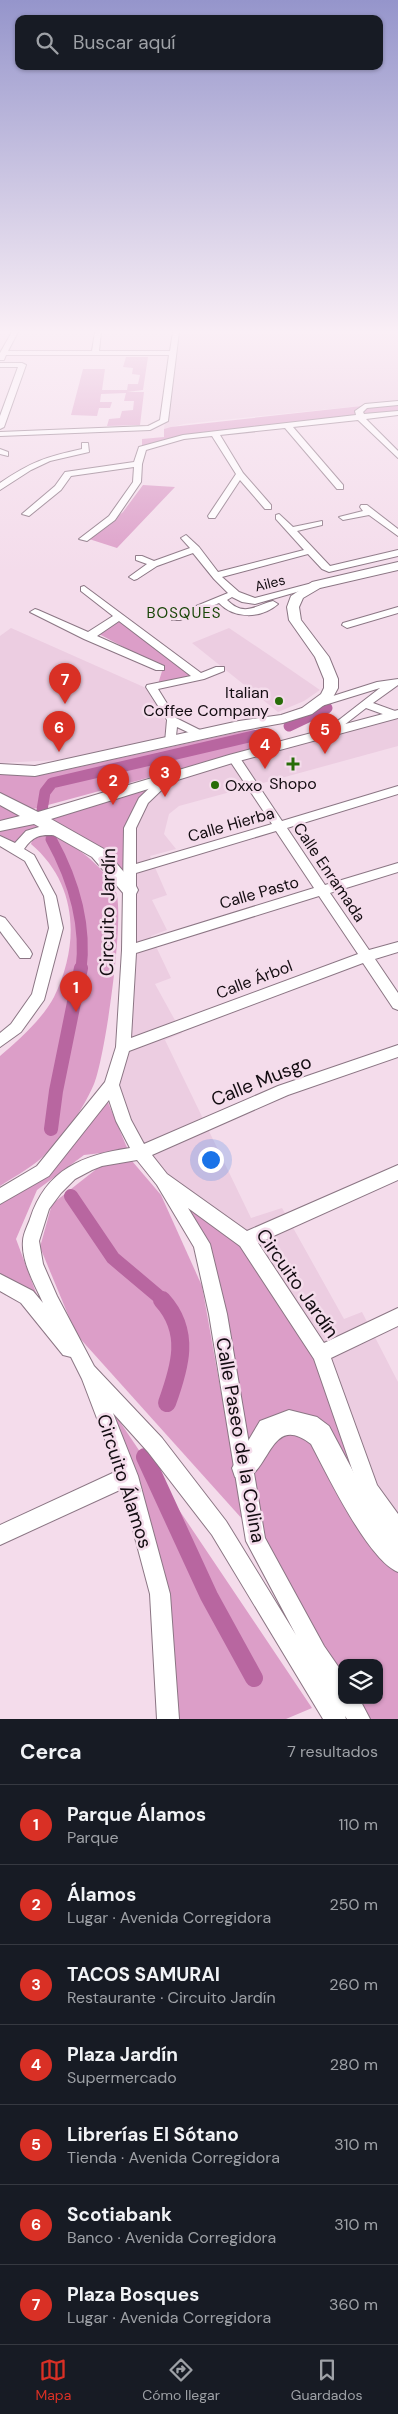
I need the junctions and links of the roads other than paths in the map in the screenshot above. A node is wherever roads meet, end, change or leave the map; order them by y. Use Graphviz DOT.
graph roads {
  1 [pos="5,412"];
  2 [pos="165,412"];
  3 [pos="360,412"];
  4 [pos="398,414"];
  5 [pos="361,418"];
  6 [pos="288,426"];
  7 [pos="0,427"];
  8 [pos="0,434"];
  9 [pos="215,434"];
  10 [pos="84,445"];
  11 [pos="398,446"];
  12 [pos="387,447"];
  13 [pos="398,456"];
  14 [pos="138,464"];
  15 [pos="240,474"];
  16 [pos="0,487"];
  17 [pos="340,487"];
  18 [pos="268,507"];
  19 [pos="26,514"];
  20 [pos="212,516"];
  21 [pos="279,517"];
  22 [pos="343,517"];
  23 [pos="319,523"];
  24 [pos="291,530"];
  25 [pos="398,533"];
  26 [pos="186,538"];
  27 [pos="84,539"];
  28 [pos="196,549"];
  29 [pos="311,551"];
  30 [pos="398,553"];
  31 [pos="139,558"];
  32 [pos="154,564"];
  33 [pos="398,566"];
  34 [pos="217,575"];
  35 [pos="134,577"];
  36 [pos="316,585"];
  37 [pos="84,589"];
  38 [pos="232,594"];
  39 [pos="297,596"];
  40 [pos="282,598"];
  41 [pos="222,600"];
  42 [pos="398,610"];
  43 [pos="35,612"];
  44 [pos="118,617"];
  45 [pos="176,618"];
  46 [pos="347,625"];
  47 [pos="88,636"];
  48 [pos="178,662"];
  49 [pos="160,668"];
  50 [pos="220,669"];
  51 [pos="200,677"];
  52 [pos="398,682"];
  53 [pos="151,688"];
  54 [pos="365,704"];
  55 [pos="315,705"];
  56 [pos="397,715"];
  57 [pos="283,719"];
  58 [pos="172,720"];
  59 [pos="250,724"];
  60 [pos="330,732"];
  61 [pos="200,734"];
  62 [pos="304,739"];
  63 [pos="171,742"];
  64 [pos="270,748"];
  65 [pos="234,758"];
  66 [pos="0,769"];
  67 [pos="166,779"];
  68 [pos="398,790"];
  69 [pos="0,798"];
  70 [pos="36,818"];
  71 [pos="0,826"];
  72 [pos="280,827"];
  73 [pos="61,831"];
  74 [pos="0,840"];
  75 [pos="18,849"];
  76 [pos="398,867"];
  77 [pos="131,870"];
  78 [pos="130,890"];
  79 [pos="322,892"];
  80 [pos="0,921"];
  81 [pos="398,947"];
  82 [pos="129,950"];
  83 [pos="25,954"];
  84 [pos="367,956"];
  85 [pos="398,1004"];
  86 [pos="0,1042"];
  87 [pos="123,1048"];
  88 [pos="398,1051"];
  89 [pos="112,1085"];
  90 [pos="141,1154"];
  91 [pos="398,1172"];
  92 [pos="161,1179"];
  93 [pos="0,1197"];
  94 [pos="246,1240"];
  95 [pos="0,1282"];
  96 [pos="398,1317"];
  97 [pos="321,1354"];
  98 [pos="88,1372"];
  99 [pos="244,1468"];
  100 [pos="128,1476"];
  101 [pos="398,1531"];
  102 [pos="0,1535"];
  103 [pos="398,1559"];
  104 [pos="338,1686"];
  105 [pos="350,1704"];
  106 [pos="168,1719"];
  107 [pos="335,1719"];
  108 [pos="359,1719"];
  1 -- 7 [label="street"];
  2 -- 8 [label="street"];
  3 -- 5 [label="street"];
  4 -- 5 [label="street"];
  5 -- 6 [label="street"];
  5 -- 12 [label="street"];
  6 -- 9 [label="street"];
  6 -- 17 [label="street"];
  9 -- 14 [label="street"];
  9 -- 15 [label="street"];
  10 -- 16 [label="street"];
  11 -- 12 [label="street"];
  12 -- 13 [label="street"];
  14 -- 19 [label="street"];
  14 -- 27 [label="street"];
  15 -- 18 [label="street"];
  15 -- 20 [label="street"];
  21 -- 24 [label="street"];
  22 -- 25 [label="street"];
  23 -- 24 [label="street"];
  24 -- 29 [label="street"];
  26 -- 28 [label="street, Ailes"];
  28 -- 32 [label="street"];
  28 -- 34 [label="street, Ailes"];
  29 -- 30 [label="street"];
  29 -- 34 [label="street"];
  31 -- 32 [label="street"];
  32 -- 35 [label="street"];
  33 -- 36 [label="main road"];
  34 -- 38 [label="street, Ailes"];
  36 -- 39 [label="main road"];
  36 -- 40 [label="street, Ailes"];
  37 -- 44 [label="street"];
  38 -- 40 [label="street, Ailes"];
  38 -- 41 [label="street, Ailes"];
  39 -- 40 [label="street"];
  39 -- 55 [label="main road"];
  40 -- 41 [label="street"];
  41 -- 45 [label="street, Ailes"];
  42 -- 46 [label="street"];
  43 -- 47 [label="street"];
  44 -- 47 [label="street"];
  44 -- 48 [label="street"];
  47 -- 49 [label="street"];
  48 -- 49 [label="street"];
  48 -- 51 [label="street"];
  49 -- 53 [label="street"];
  50 -- 51 [label="street"];
  51 -- 53 [label="street"];
  52 -- 54 [label="street"];
  52 -- 55 [label="street"];
  53 -- 58 [label="street"];
  54 -- 56 [label="street"];
  54 -- 60 [label="street"];
  55 -- 57 [label="main road"];
  56 -- 60 [label="main road"];
  57 -- 59 [label="main road"];
  57 -- 62 [label="main road"];
  58 -- 61 [label="street"];
  58 -- 63 [label="street"];
  59 -- 61 [label="main road"];
  59 -- 64 [label="main road"];
  60 -- 62 [label="main road"];
  61 -- 63 [label="main road"];
  62 -- 64 [label="main road"];
  63 -- 66 [label="main road"];
  64 -- 65 [label="main road"];
  65 -- 67 [label="main road"];
  65 -- 72 [label="street, Calle Enramada"];
  67 -- 70 [label="main road"];
  67 -- 77 [label="street, Circuito Jardín"];
  68 -- 72 [label="street, Calle Hierba"];
  69 -- 70 [label="main road"];
  70 -- 71 [label="main road"];
  70 -- 73 [label="main road"];
  72 -- 77 [label="street, Calle Hierba"];
  72 -- 79 [label="street, Calle Enramada"];
  73 -- 75 [label="street"];
  73 -- 78 [label="main road"];
  74 -- 75 [label="street"];
  75 -- 86 [label="street"];
  76 -- 79 [label="street, Calle Pasto"];
  77 -- 78 [label="street, Circuito Jardín"];
  78 -- 82 [label="street, Circuito Jardín"];
  79 -- 82 [label="street, Calle Pasto"];
  79 -- 84 [label="street, Calle Enramada"];
  80 -- 83 [label="street"];
  81 -- 84 [label="street, Calle Árbol"];
  82 -- 87 [label="street, Circuito Jardín"];
  84 -- 85 [label="street, Calle Enramada"];
  84 -- 87 [label="street, Calle Árbol"];
  87 -- 89 [label="street, Circuito Jardín"];
  88 -- 90 [label="street, Calle Musgo"];
  89 -- 90 [label="street, Circuito Jardín"];
  89 -- 93 [label="street"];
  90 -- 92 [label="street, Circuito Jardín"];
  90 -- 98 [label="street, Calle Musgo"];
  91 -- 94 [label="street"];
  92 -- 94 [label="street, Circuito Jardín"];
  92 -- 99 [label="street, Calle Paseo de la Colina"];
  94 -- 97 [label="street, Circuito Jardín"];
  95 -- 98 [label="street, Circuito Álamos"];
  96 -- 97 [label="street"];
  97 -- 101 [label="street, Circuito Jardín"];
  98 -- 100 [label="street, Circuito Álamos"];
  98 -- 107 [label="street, Calle Paseo de la Colina"];
  99 -- 103 [label="main road"];
  99 -- 104 [label="street, Calle Paseo de la Colina"];
  100 -- 102 [label="street"];
  100 -- 106 [label="street, Circuito Álamos"];
  105 -- 108 [label="street"];
}
